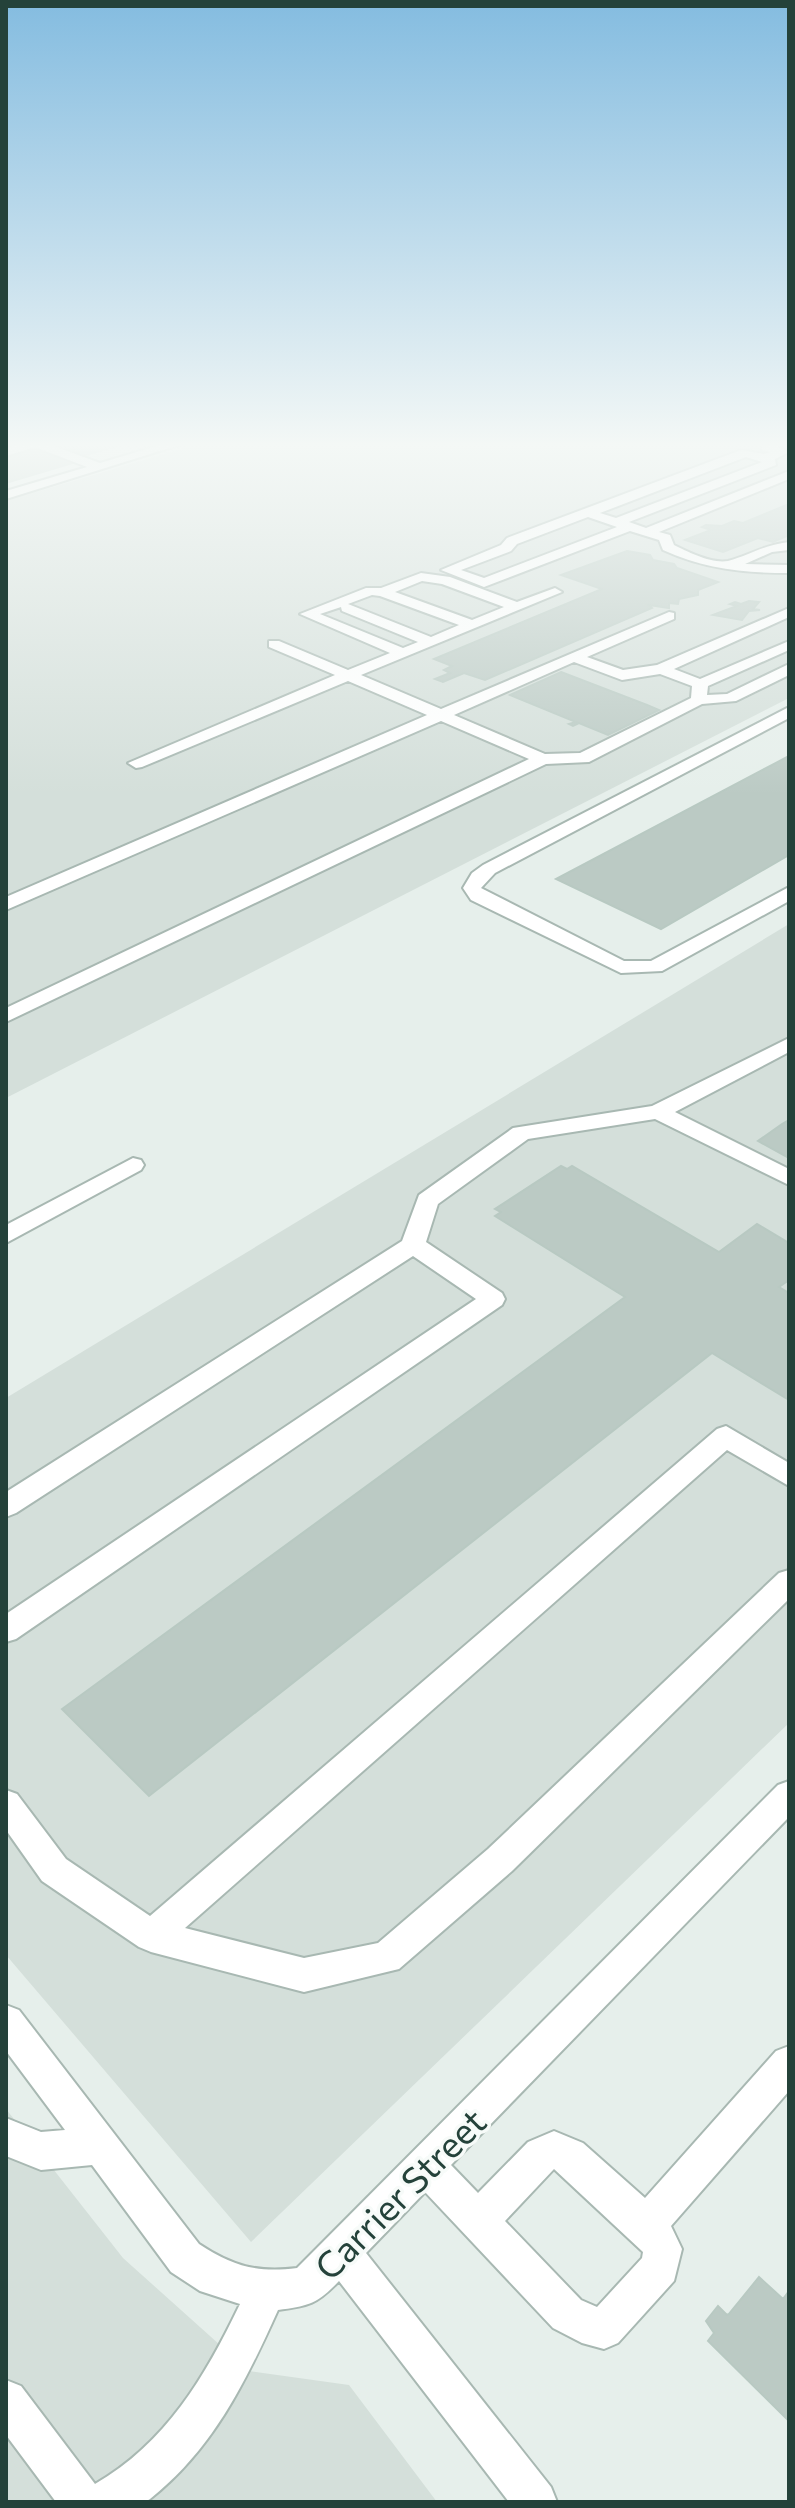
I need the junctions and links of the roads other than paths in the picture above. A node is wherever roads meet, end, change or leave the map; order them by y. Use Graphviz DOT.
graph roads {
  1 [pos="472,561"];
  2 [pos="541,561"];
  3 [pos="705,561"];
  4 [pos="740,561"];
  5 [pos="725,568"];
  6 [pos="789,569"];
  7 [pos="789,585"];
  8 [pos="382,592"];
  9 [pos="555,592"];
  10 [pos="517,607"];
  11 [pos="347,608"];
  12 [pos="789,612"];
  13 [pos="669,616"];
  14 [pos="472,625"];
  15 [pos="431,642"];
  16 [pos="274,644"];
  17 [pos="789,645"];
  18 [pos="403,653"];
  19 [pos="574,657"];
  20 [pos="661,669"];
  21 [pos="789,669"];
  22 [pos="348,675"];
  23 [pos="700,692"];
  24 [pos="789,712"];
  25 [pos="441,715"];
  26 [pos="543,759"];
  27 [pos="136,763"];
  28 [pos="789,893"];
  29 [pos="6,904"];
  30 [pos="6,1016"];
  31 [pos="789,1044"];
  32 [pos="658,1112"];
  33 [pos="133,1165"];
  34 [pos="789,1178"];
  35 [pos="6,1235"];
  36 [pos="413,1245"];
  37 [pos="789,1476"];
  38 [pos="6,1506"];
  39 [pos="789,1581"];
  40 [pos="6,1630"];
  41 [pos="789,1795"];
  42 [pos="6,1804"];
  43 [pos="151,1936"];
  44 [pos="6,2022"];
  45 [pos="789,2064"];
  46 [pos="6,2137"];
  47 [pos="100,2146"];
  48 [pos="426,2166"];
  49 [pos="478,2221"];
  50 [pos="646,2226"];
  51 [pos="341,2252"];
  52 [pos="266,2292"];
  53 [pos="6,2401"];
  54 [pos="82,2502"];
  55 [pos="104,2502"];
  56 [pos="536,2502"];
  1 -- 2 [label="street"];
  3 -- 5 [label="street"];
  4 -- 5 [label="street"];
  5 -- 6 [label="street"];
  5 -- 7 [label="street"];
  8 -- 10 [label="street"];
  8 -- 14 [label="street"];
  8 -- 18 [label="street"];
  9 -- 10 [label="street"];
  10 -- 14 [label="street"];
  11 -- 15 [label="street"];
  12 -- 20 [label="street"];
  13 -- 19 [label="street"];
  14 -- 15 [label="street"];
  15 -- 18 [label="street"];
  16 -- 22 [label="street"];
  17 -- 23 [label="street"];
  18 -- 22 [label="street"];
  19 -- 20 [label="street"];
  19 -- 25 [label="street"];
  20 -- 23 [label="street"];
  21 -- 23 [label="street"];
  22 -- 25 [label="street"];
  22 -- 27 [label="street"];
  23 -- 26 [label="street"];
  24 -- 28 [label="street"];
  25 -- 26 [label="street"];
  25 -- 29 [label="street"];
  26 -- 30 [label="street"];
  31 -- 32 [label="street"];
  32 -- 34 [label="street"];
  32 -- 36 [label="street"];
  33 -- 35 [label="street"];
  36 -- 38 [label="street"];
  36 -- 40 [label="street"];
  37 -- 43 [label="street"];
  39 -- 43 [label="street"];
  41 -- 48 [label="street, Carrier Street"];
  42 -- 43 [label="street"];
  44 -- 47 [label="street, Carrier Street"];
  45 -- 50 [label="street"];
  46 -- 47 [label="street"];
  47 -- 52 [label="street, Carrier Street"];
  48 -- 49 [label="street"];
  48 -- 51 [label="street, Carrier Street"];
  49 -- 50 [label="street"];
  49 -- 50 [label="street"];
  51 -- 52 [label="street, Carrier Street"];
  51 -- 56 [label="street"];
  52 -- 55 [label="street"];
  53 -- 54 [label="street"];
}
